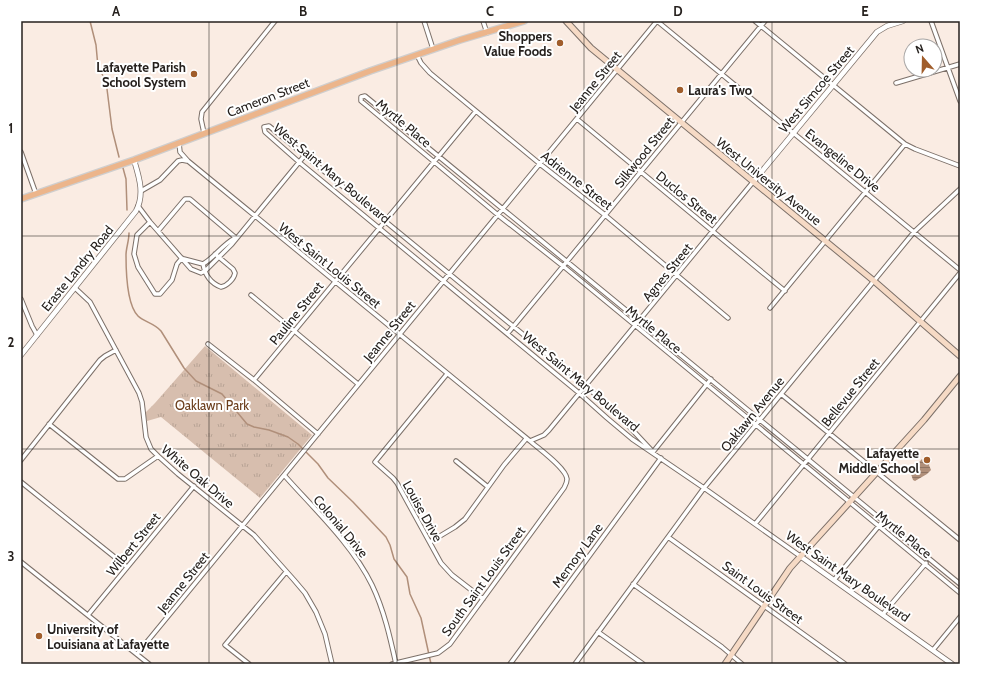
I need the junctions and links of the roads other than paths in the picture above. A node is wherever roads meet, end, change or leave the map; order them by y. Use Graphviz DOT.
graph roads {
  1 [pos="424,21"];
  2 [pos="483,21"];
  3 [pos="524,21"];
  4 [pos="566,21"];
  5 [pos="657,21"];
  6 [pos="755,21"];
  7 [pos="765,21"];
  8 [pos="903,21"];
  9 [pos="931,21"];
  10 [pos="273,22"];
  11 [pos="761,26"];
  12 [pos="487,33"];
  13 [pos="433,49"];
  14 [pos="417,55"];
  15 [pos="960,64"];
  16 [pos="948,68"];
  17 [pos="617,70"];
  18 [pos="721,74"];
  19 [pos="896,83"];
  20 [pos="834,85"];
  21 [pos="960,101"];
  22 [pos="476,111"];
  23 [pos="577,119"];
  24 [pos="681,123"];
  25 [pos="204,133"];
  26 [pos="794,133"];
  27 [pos="179,143"];
  28 [pos="905,144"];
  29 [pos="21,152"];
  30 [pos="305,155"];
  31 [pos="438,156"];
  32 [pos="134,160"];
  33 [pos="188,161"];
  34 [pos="434,161"];
  35 [pos="299,162"];
  36 [pos="540,164"];
  37 [pos="960,166"];
  38 [pos="641,172"];
  39 [pos="753,182"];
  40 [pos="960,189"];
  41 [pos="142,191"];
  42 [pos="866,192"];
  43 [pos="36,194"];
  44 [pos="21,199"];
  45 [pos="138,206"];
  46 [pos="503,209"];
  47 [pos="498,214"];
  48 [pos="605,215"];
  49 [pos="255,216"];
  50 [pos="385,221"];
  51 [pos="150,222"];
  52 [pos="379,228"];
  53 [pos="158,231"];
  54 [pos="713,231"];
  55 [pos="914,232"];
  56 [pos="236,238"];
  57 [pos="825,241"];
  58 [pos="215,254"];
  59 [pos="219,257"];
  60 [pos="182,258"];
  61 [pos="567,261"];
  62 [pos="203,264"];
  63 [pos="563,266"];
  64 [pos="960,270"];
  65 [pos="204,271"];
  66 [pos="960,273"];
  67 [pos="449,274"];
  68 [pos="677,275"];
  69 [pos="444,281"];
  70 [pos="874,281"];
  71 [pos="335,282"];
  72 [pos="75,288"];
  73 [pos="785,291"];
  74 [pos="251,296"];
  75 [pos="21,299"];
  76 [pos="770,308"];
  77 [pos="728,318"];
  78 [pos="639,321"];
  79 [pos="921,321"];
  80 [pos="514,326"];
  81 [pos="635,326"];
  82 [pos="294,332"];
  83 [pos="508,333"];
  84 [pos="37,335"];
  85 [pos="399,335"];
  86 [pos="208,344"];
  87 [pos="116,350"];
  88 [pos="21,355"];
  89 [pos="960,356"];
  90 [pos="447,374"];
  91 [pos="960,376"];
  92 [pos="711,378"];
  93 [pos="254,380"];
  94 [pos="358,384"];
  95 [pos="706,384"];
  96 [pos="586,386"];
  97 [pos="579,393"];
  98 [pos="781,394"];
  99 [pos="760,420"];
  100 [pos="50,424"];
  101 [pos="756,425"];
  102 [pos="830,433"];
  103 [pos="318,434"];
  104 [pos="528,440"];
  105 [pos="652,452"];
  106 [pos="158,456"];
  107 [pos="660,458"];
  108 [pos="808,459"];
  109 [pos="21,460"];
  110 [pos="456,461"];
  111 [pos="804,464"];
  112 [pos="877,473"];
  113 [pos="284,475"];
  114 [pos="567,479"];
  115 [pos="21,482"];
  116 [pos="194,486"];
  117 [pos="488,487"];
  118 [pos="704,488"];
  119 [pos="853,500"];
  120 [pos="883,521"];
  121 [pos="756,524"];
  122 [pos="242,526"];
  123 [pos="879,526"];
  124 [pos="668,537"];
  125 [pos="960,540"];
  126 [pos="430,542"];
  127 [pos="800,556"];
  128 [pos="929,559"];
  129 [pos="21,562"];
  130 [pos="925,564"];
  131 [pos="127,567"];
  132 [pos="286,572"];
  133 [pos="834,580"];
  134 [pos="633,584"];
  135 [pos="960,584"];
  136 [pos="960,593"];
  137 [pos="483,599"];
  138 [pos="764,606"];
  139 [pos="883,614"];
  140 [pos="88,615"];
  141 [pos="960,617"];
  142 [pos="598,632"];
  143 [pos="933,650"];
  144 [pos="137,654"];
  145 [pos="731,655"];
  146 [pos="149,664"];
  147 [pos="249,664"];
  148 [pos="332,664"];
  149 [pos="395,664"];
  150 [pos="510,664"];
  151 [pos="575,664"];
  152 [pos="643,664"];
  153 [pos="725,664"];
  154 [pos="742,664"];
  155 [pos="845,664"];
  156 [pos="952,664"];
  1 -- 13 [label="street"];
  2 -- 12 [label="street"];
  3 -- 12 [label="main road, Cameron Street"];
  4 -- 17 [label="main road, West University Avenue"];
  5 -- 17 [label="street, Jeanne Street"];
  5 -- 18 [label="street, Evangeline Drive"];
  6 -- 11 [label="street"];
  7 -- 11 [label="street, Silkwood Street"];
  8 -- 20 [label="street, West Simcoe Street"];
  9 -- 16 [label="street"];
  10 -- 25 [label="street"];
  11 -- 18 [label="street, Silkwood Street"];
  11 -- 20 [label="street"];
  12 -- 13 [label="main road, Cameron Street"];
  13 -- 14 [label="main road, Cameron Street"];
  14 -- 22 [label="street, Adrienne Street"];
  14 -- 25 [label="main road, Cameron Street"];
  15 -- 16 [label="street"];
  16 -- 19 [label="street"];
  16 -- 21 [label="street"];
  17 -- 23 [label="street, Jeanne Street"];
  17 -- 24 [label="main road, West University Avenue"];
  18 -- 24 [label="street, Silkwood Street"];
  18 -- 26 [label="street, Evangeline Drive"];
  20 -- 26 [label="street, West Simcoe Street"];
  20 -- 28 [label="street"];
  22 -- 31 [label="street, Pauline Street"];
  22 -- 36 [label="street, Adrienne Street"];
  23 -- 36 [label="street, Jeanne Street"];
  23 -- 38 [label="street, Duclos Street"];
  24 -- 38 [label="street, Silkwood Street"];
  24 -- 39 [label="main road, West University Avenue"];
  25 -- 27 [label="main road, Cameron Street"];
  26 -- 39 [label="street, West Simcoe Street"];
  26 -- 42 [label="street, Evangeline Drive"];
  27 -- 32 [label="main road, Cameron Street"];
  27 -- 33 [label="street"];
  28 -- 37 [label="street"];
  28 -- 42 [label="street"];
  29 -- 43 [label="street"];
  30 -- 35 [label="street"];
  30 -- 35 [label="street, West Saint Mary Boulevard"];
  30 -- 50 [label="street, West Saint Mary Boulevard"];
  31 -- 34 [label="street, Pauline Street"];
  31 -- 34 [label="street, Myrtle Place"];
  31 -- 46 [label="street, Myrtle Place"];
  32 -- 41 [label="street, Eraste Landry Road"];
  32 -- 43 [label="main road, Cameron Street"];
  33 -- 41 [label="street"];
  33 -- 49 [label="street, West Saint Louis Street"];
  34 -- 47 [label="street, Myrtle Place"];
  34 -- 50 [label="street, Pauline Street"];
  35 -- 49 [label="street"];
  35 -- 52 [label="street, West Saint Mary Boulevard"];
  36 -- 46 [label="street, Jeanne Street"];
  36 -- 48 [label="street, Adrienne Street"];
  38 -- 48 [label="street, Silkwood Street"];
  38 -- 54 [label="street, Duclos Street"];
  39 -- 54 [label="street, Agnes Street"];
  39 -- 57 [label="main road, West University Avenue"];
  40 -- 55 [label="street, Oaklawn Avenue"];
  41 -- 45 [label="street, Eraste Landry Road"];
  42 -- 55 [label="street, Evangeline Drive"];
  42 -- 57 [label="street"];
  43 -- 44 [label="main road, Cameron Street"];
  45 -- 51 [label="street"];
  45 -- 72 [label="street, Eraste Landry Road"];
  46 -- 47 [label="street, Jeanne Street"];
  46 -- 61 [label="street, Myrtle Place"];
  47 -- 63 [label="street, Myrtle Place"];
  47 -- 67 [label="street, Jeanne Street"];
  48 -- 61 [label="street, Silkwood Street"];
  48 -- 68 [label="street, Adrienne Street"];
  49 -- 56 [label="street"];
  49 -- 71 [label="street, West Saint Louis Street"];
  50 -- 52 [label="street, Pauline Street"];
  50 -- 67 [label="street, West Saint Mary Boulevard"];
  51 -- 53 [label="street"];
  51 -- 60 [label="street"];
  52 -- 69 [label="street, West Saint Mary Boulevard"];
  52 -- 71 [label="street, Pauline Street"];
  53 -- 56 [label="street"];
  53 -- 60 [label="street"];
  54 -- 68 [label="street, Agnes Street"];
  54 -- 73 [label="street, Duclos Street"];
  55 -- 64 [label="street, Evangeline Drive"];
  55 -- 70 [label="street, Oaklawn Avenue"];
  56 -- 58 [label="street"];
  56 -- 59 [label="street"];
  57 -- 70 [label="main road, West University Avenue"];
  57 -- 73 [label="street"];
  58 -- 59 [label="street"];
  58 -- 62 [label="street"];
  59 -- 65 [label="street"];
  59 -- 65 [label="street"];
  60 -- 62 [label="street"];
  60 -- 65 [label="street"];
  61 -- 63 [label="street, Silkwood Street"];
  61 -- 78 [label="street, Myrtle Place"];
  62 -- 65 [label="street"];
  63 -- 80 [label="street, Silkwood Street"];
  63 -- 81 [label="street, Myrtle Place"];
  66 -- 79 [label="street, Bellevue Street"];
  67 -- 69 [label="street, Jeanne Street"];
  67 -- 80 [label="street, West Saint Mary Boulevard"];
  68 -- 77 [label="street, Adrienne Street"];
  68 -- 78 [label="street, Agnes Street"];
  69 -- 83 [label="street, West Saint Mary Boulevard"];
  69 -- 85 [label="street, Jeanne Street"];
  70 -- 79 [label="main road, West University Avenue"];
  70 -- 98 [label="street, Oaklawn Avenue"];
  71 -- 82 [label="street, Pauline Street"];
  71 -- 85 [label="street, West Saint Louis Street"];
  72 -- 84 [label="street, Eraste Landry Road"];
  72 -- 87 [label="street, White Oak Drive"];
  73 -- 76 [label="street"];
  74 -- 82 [label="street"];
  75 -- 84 [label="street"];
  78 -- 81 [label="street, Agnes Street"];
  78 -- 92 [label="street, Myrtle Place"];
  79 -- 89 [label="main road, West University Avenue"];
  79 -- 102 [label="street, Bellevue Street"];
  80 -- 83 [label="street, Silkwood Street"];
  80 -- 96 [label="street, West Saint Mary Boulevard"];
  81 -- 95 [label="street, Myrtle Place"];
  81 -- 96 [label="street, Agnes Street"];
  82 -- 93 [label="street, Pauline Street"];
  82 -- 94 [label="street"];
  83 -- 97 [label="street, West Saint Mary Boulevard"];
  84 -- 88 [label="street, Eraste Landry Road"];
  85 -- 90 [label="street, West Saint Louis Street"];
  85 -- 94 [label="street, Jeanne Street"];
  86 -- 93 [label="street"];
  87 -- 100 [label="street"];
  87 -- 106 [label="street, White Oak Drive"];
  90 -- 104 [label="street, West Saint Louis Street"];
  90 -- 126 [label="street, Louise Drive"];
  91 -- 112 [label="main road"];
  92 -- 95 [label="street"];
  92 -- 99 [label="street, Myrtle Place"];
  93 -- 103 [label="street"];
  94 -- 103 [label="street, Jeanne Street"];
  95 -- 101 [label="street, Myrtle Place"];
  95 -- 105 [label="street"];
  96 -- 97 [label="street, Agnes Street"];
  96 -- 105 [label="street, West Saint Mary Boulevard"];
  97 -- 104 [label="street, Agnes Street"];
  97 -- 105 [label="street, West Saint Mary Boulevard"];
  98 -- 99 [label="street, Oaklawn Avenue"];
  98 -- 102 [label="street"];
  99 -- 101 [label="street, Oaklawn Avenue"];
  99 -- 108 [label="street, Myrtle Place"];
  100 -- 106 [label="street"];
  100 -- 109 [label="street"];
  101 -- 111 [label="street, Myrtle Place"];
  101 -- 118 [label="street, Oaklawn Avenue"];
  102 -- 108 [label="street, Bellevue Street"];
  102 -- 112 [label="street"];
  103 -- 113 [label="street, Jeanne Street"];
  104 -- 114 [label="street, West Saint Louis Street"];
  104 -- 117 [label="street, Agnes Street"];
  105 -- 107 [label="street, West Saint Mary Boulevard"];
  106 -- 116 [label="street, White Oak Drive"];
  107 -- 118 [label="street, West Saint Mary Boulevard"];
  107 -- 150 [label="street, Memory Lane"];
  108 -- 111 [label="street, Bellevue Street"];
  108 -- 119 [label="street, Myrtle Place"];
  110 -- 117 [label="street"];
  111 -- 119 [label="street, Myrtle Place"];
  111 -- 121 [label="street, Bellevue Street"];
  112 -- 119 [label="main road"];
  112 -- 125 [label="street"];
  113 -- 122 [label="street, Jeanne Street"];
  113 -- 149 [label="street, Colonial Drive"];
  114 -- 137 [label="street, South Saint Louis Street"];
  115 -- 131 [label="street"];
  116 -- 122 [label="street, White Oak Drive"];
  116 -- 131 [label="street, Wilbert Street"];
  117 -- 126 [label="street, Agnes Street"];
  118 -- 121 [label="street, West Saint Mary Boulevard"];
  118 -- 124 [label="street, Oaklawn Avenue"];
  119 -- 120 [label="street, Myrtle Place"];
  119 -- 123 [label="street, Myrtle Place"];
  119 -- 127 [label="main road"];
  120 -- 123 [label="street"];
  120 -- 128 [label="street, Myrtle Place"];
  121 -- 127 [label="street, West Saint Mary Boulevard"];
  122 -- 132 [label="street, White Oak Drive"];
  122 -- 144 [label="street, Jeanne Street"];
  123 -- 130 [label="street, Myrtle Place"];
  123 -- 133 [label="street"];
  124 -- 134 [label="street, Oaklawn Avenue"];
  124 -- 138 [label="street, Saint Louis Street"];
  126 -- 137 [label="street, Louise Drive"];
  127 -- 133 [label="street, West Saint Mary Boulevard"];
  127 -- 138 [label="main road"];
  128 -- 130 [label="street"];
  128 -- 135 [label="street, Myrtle Place"];
  129 -- 140 [label="street"];
  130 -- 136 [label="street, Myrtle Place"];
  130 -- 139 [label="street"];
  131 -- 140 [label="street, Wilbert Street"];
  132 -- 147 [label="street"];
  132 -- 148 [label="street, White Oak Drive"];
  133 -- 139 [label="street, West Saint Mary Boulevard"];
  134 -- 142 [label="street, Oaklawn Avenue"];
  134 -- 145 [label="street"];
  137 -- 149 [label="street, South Saint Louis Street"];
  138 -- 145 [label="main road"];
  138 -- 155 [label="street, Saint Louis Street"];
  139 -- 143 [label="street, West Saint Mary Boulevard"];
  140 -- 144 [label="street"];
  141 -- 143 [label="street"];
  142 -- 151 [label="street, Oaklawn Avenue"];
  142 -- 152 [label="street"];
  143 -- 156 [label="street, West Saint Mary Boulevard"];
  144 -- 146 [label="street"];
  145 -- 153 [label="main road"];
  145 -- 154 [label="street"];
}
